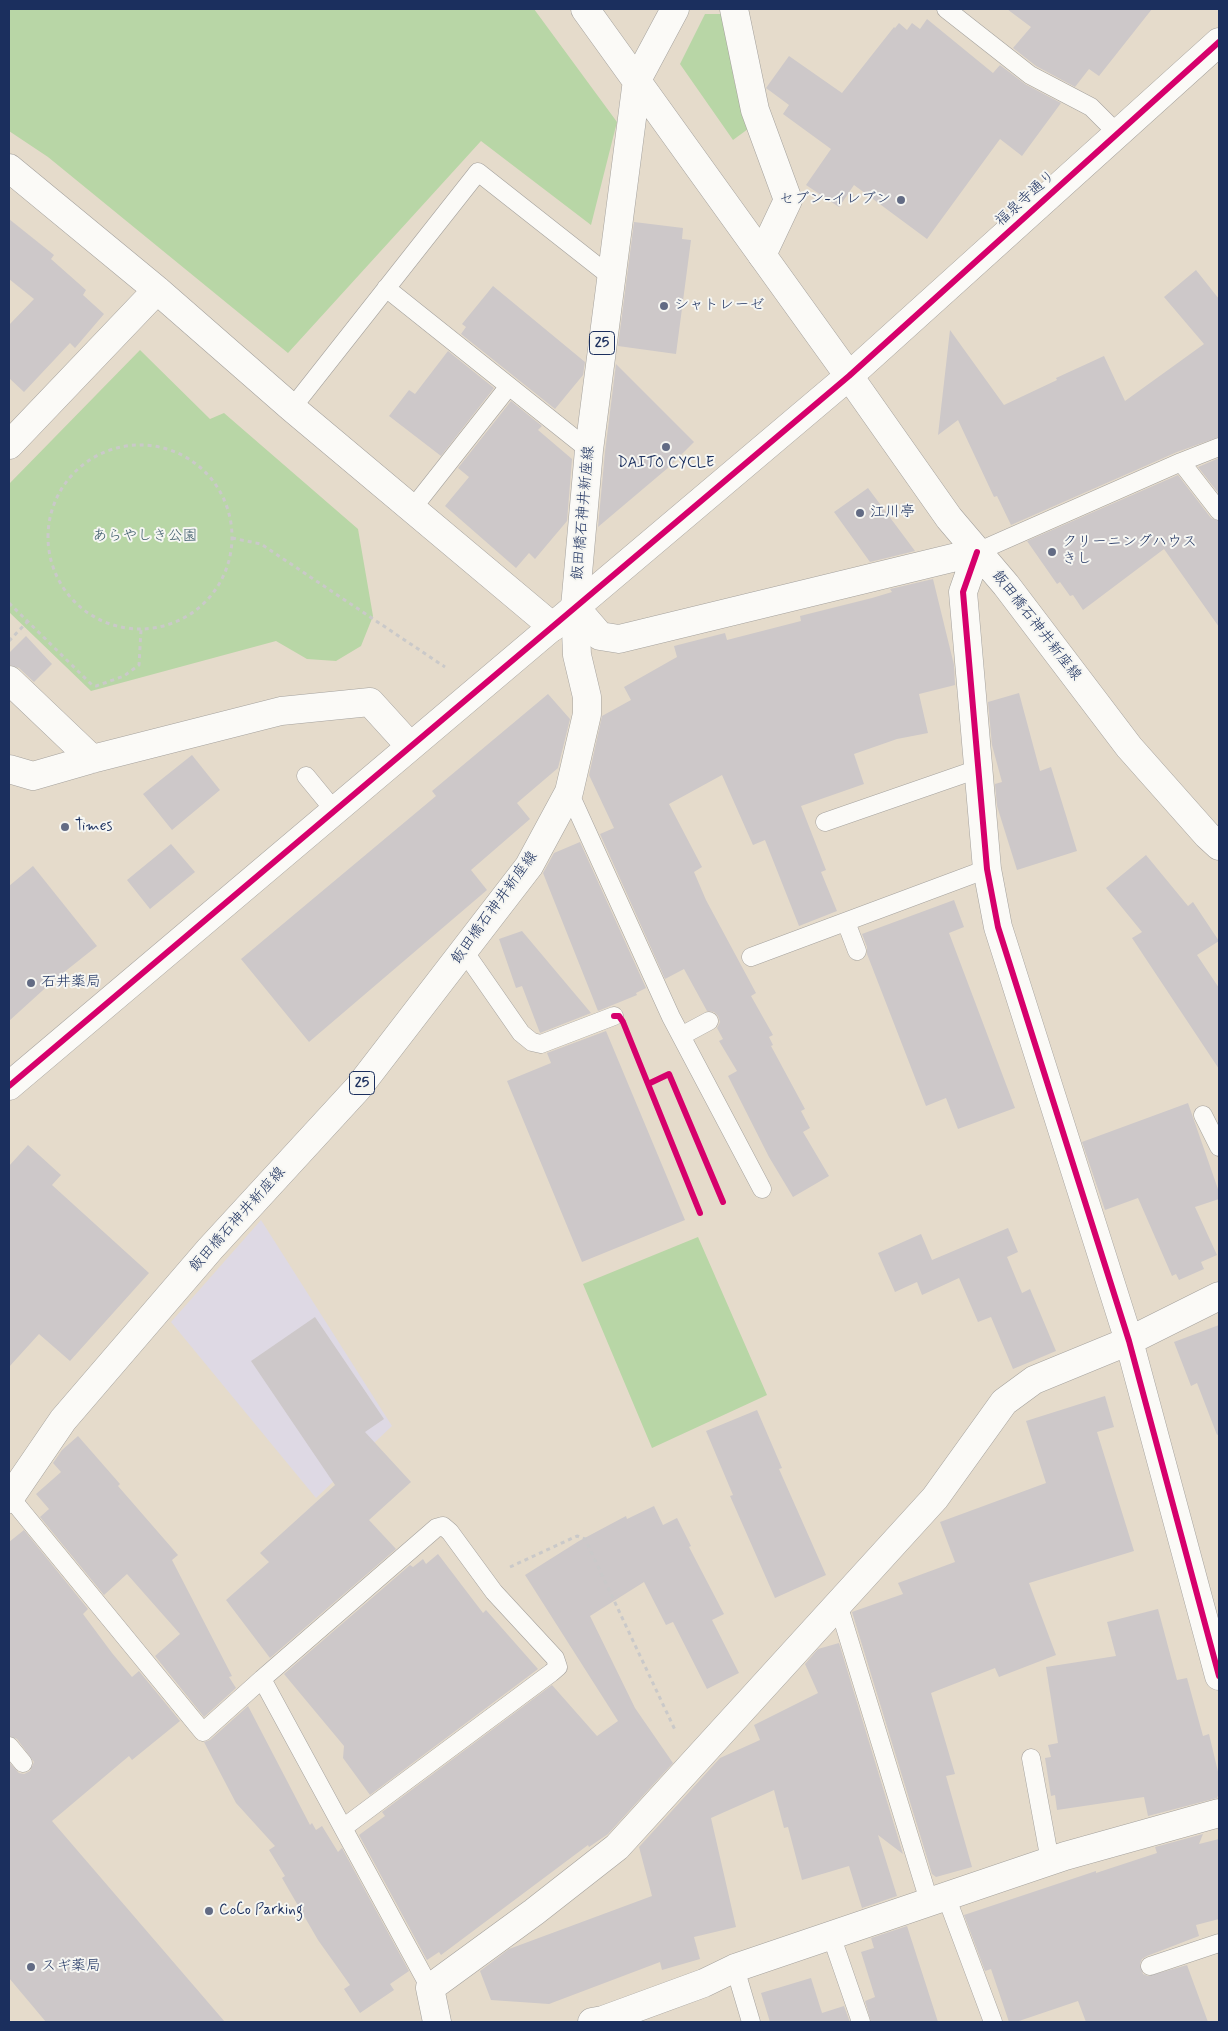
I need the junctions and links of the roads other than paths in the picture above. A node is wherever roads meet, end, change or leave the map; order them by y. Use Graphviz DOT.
graph roads {
  1 [pos="585,9"];
  2 [pos="674,9"];
  3 [pos="734,9"];
  4 [pos="946,9"];
  5 [pos="1219,42"];
  6 [pos="637,80"];
  7 [pos="1117,133"];
  8 [pos="10,171"];
  9 [pos="762,255"];
  10 [pos="610,276"];
  11 [pos="386,288"];
  12 [pos="156,290"];
  13 [pos="849,376"];
  14 [pos="509,386"];
  15 [pos="292,408"];
  16 [pos="9,445"];
  17 [pos="1219,448"];
  18 [pos="589,450"];
  19 [pos="1181,462"];
  20 [pos="412,509"];
  21 [pos="1219,511"];
  22 [pos="977,552"];
  23 [pos="576,607"];
  24 [pos="553,627"];
  25 [pos="9,680"];
  26 [pos="410,746"];
  27 [pos="92,759"];
  28 [pos="9,768"];
  29 [pos="978,769"];
  30 [pos="306,776"];
  31 [pos="569,792"];
  32 [pos="334,810"];
  33 [pos="825,822"];
  34 [pos="1215,835"];
  35 [pos="987,869"];
  36 [pos="846,922"];
  37 [pos="464,951"];
  38 [pos="857,951"];
  39 [pos="751,957"];
  40 [pos="614,1016"];
  41 [pos="709,1021"];
  42 [pos="681,1036"];
  43 [pos="9,1086"];
  44 [pos="1204,1115"];
  45 [pos="1219,1147"];
  46 [pos="762,1189"];
  47 [pos="1219,1296"];
  48 [pos="1129,1341"];
  49 [pos="9,1498"];
  50 [pos="838,1604"];
  51 [pos="1219,1676"];
  52 [pos="262,1679"];
  53 [pos="9,1746"];
  54 [pos="1031,1758"];
  55 [pos="23,1763"];
  56 [pos="1219,1813"];
  57 [pos="343,1828"];
  58 [pos="1050,1861"];
  59 [pos="938,1898"];
  60 [pos="831,1935"];
  61 [pos="1219,1943"];
  62 [pos="1150,1966"];
  63 [pos="735,1968"];
  64 [pos="430,1988"];
  65 [pos="437,2022"];
  66 [pos="592,2022"];
  67 [pos="751,2022"];
  68 [pos="861,2022"];
  69 [pos="993,2022"];
  1 -- 6 [label="street, 飯田橋石神井新座線"];
  2 -- 6 [label="street"];
  3 -- 9 [label="street"];
  4 -- 7 [label="lane"];
  5 -- 7 [label="street, 福泉寺通り"];
  6 -- 9 [label="street, 飯田橋石神井新座線"];
  6 -- 10 [label="street, 飯田橋石神井新座線 / 25"];
  7 -- 13 [label="street, 福泉寺通り"];
  8 -- 12 [label="street"];
  9 -- 13 [label="street, 飯田橋石神井新座線"];
  10 -- 11 [label="lane"];
  10 -- 18 [label="street, 飯田橋石神井新座線 / 25"];
  11 -- 14 [label="lane"];
  11 -- 15 [label="lane"];
  12 -- 15 [label="street"];
  12 -- 16 [label="street"];
  13 -- 22 [label="street, 飯田橋石神井新座線"];
  13 -- 23 [label="street, 福泉寺通り"];
  14 -- 18 [label="lane"];
  14 -- 20 [label="lane"];
  15 -- 20 [label="street"];
  17 -- 19 [label="lane"];
  18 -- 23 [label="street, 飯田橋石神井新座線 / 25"];
  19 -- 21 [label="lane"];
  19 -- 22 [label="lane"];
  20 -- 24 [label="street"];
  22 -- 23 [label="street"];
  22 -- 29 [label="street"];
  22 -- 34 [label="street, 飯田橋石神井新座線"];
  23 -- 24 [label="street, 福泉寺通り"];
  23 -- 31 [label="street, 飯田橋石神井新座線 / 25"];
  24 -- 26 [label="street, 福泉寺通り"];
  25 -- 27 [label="street"];
  26 -- 27 [label="street"];
  26 -- 32 [label="street, 福泉寺通り"];
  27 -- 28 [label="street"];
  29 -- 33 [label="lane"];
  29 -- 35 [label="street"];
  30 -- 32 [label="lane"];
  31 -- 37 [label="street, 飯田橋石神井新座線 / 25"];
  31 -- 42 [label="lane"];
  32 -- 43 [label="street, 福泉寺通り"];
  35 -- 36 [label="lane"];
  35 -- 48 [label="street"];
  36 -- 38 [label="lane"];
  36 -- 39 [label="lane"];
  37 -- 40 [label="lane"];
  37 -- 49 [label="street, 飯田橋石神井新座線 / 25"];
  41 -- 42 [label="lane"];
  42 -- 46 [label="lane"];
  44 -- 45 [label="lane"];
  47 -- 48 [label="street"];
  48 -- 50 [label="street"];
  48 -- 51 [label="street"];
  49 -- 52 [label="lane"];
  50 -- 59 [label="lane"];
  50 -- 64 [label="street"];
  52 -- 57 [label="lane"];
  52 -- 57 [label="lane"];
  53 -- 55 [label="lane"];
  54 -- 58 [label="lane"];
  56 -- 58 [label="street"];
  57 -- 64 [label="lane"];
  58 -- 59 [label="street"];
  59 -- 60 [label="street"];
  59 -- 69 [label="lane"];
  60 -- 63 [label="street"];
  60 -- 68 [label="lane"];
  61 -- 62 [label="lane"];
  63 -- 66 [label="street"];
  63 -- 67 [label="lane"];
  64 -- 65 [label="street"];
}
